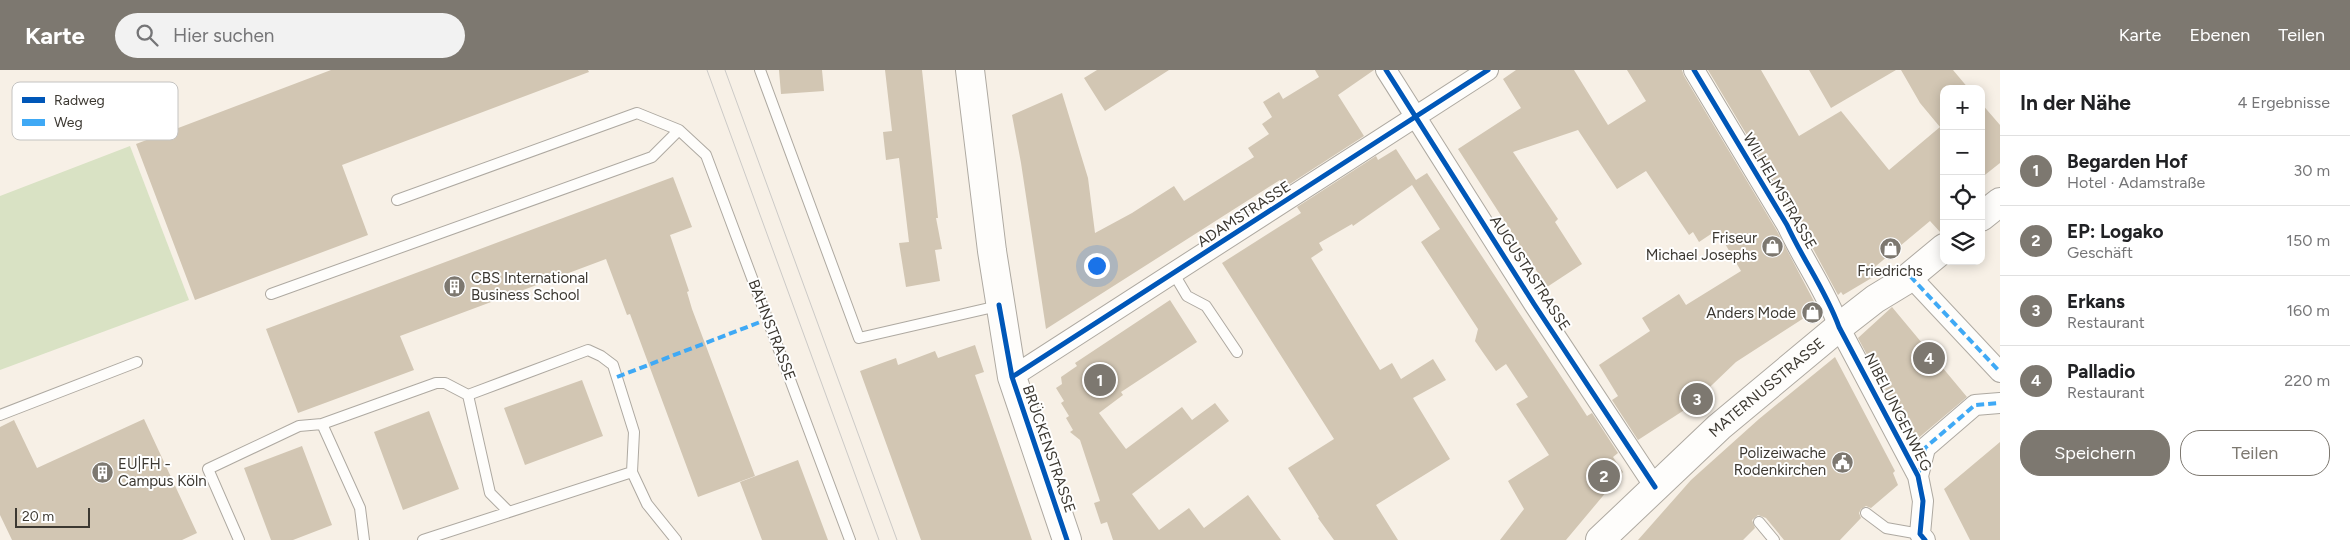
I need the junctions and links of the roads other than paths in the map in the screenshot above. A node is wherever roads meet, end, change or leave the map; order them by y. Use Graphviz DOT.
graph roads {
  1 [pos="760,70"];
  2 [pos="970,70"];
  3 [pos="1386,70"];
  4 [pos="1488,70"];
  5 [pos="1694,70"];
  6 [pos="1415,118"];
  7 [pos="679,130"];
  8 [pos="397,200"];
  9 [pos="2000,202"];
  10 [pos="1985,214"];
  11 [pos="1940,251"];
  12 [pos="1174,274"];
  13 [pos="1910,276"];
  14 [pos="271,294"];
  15 [pos="999,305"];
  16 [pos="1839,327"];
  17 [pos="1237,352"];
  18 [pos="137,362"];
  19 [pos="2000,372"];
  20 [pos="1012,378"];
  21 [pos="468,395"];
  22 [pos="2000,403"];
  23 [pos="0,415"];
  24 [pos="322,424"];
  25 [pos="632,472"];
  26 [pos="1918,476"];
  27 [pos="1656,487"];
  28 [pos="509,512"];
  29 [pos="1866,513"];
  30 [pos="1759,522"];
  31 [pos="1919,538"];
  32 [pos="237,539"];
  33 [pos="364,540"];
  34 [pos="423,540"];
  35 [pos="676,540"];
  36 [pos="850,540"];
  37 [pos="1067,540"];
  38 [pos="1600,540"];
  39 [pos="1774,540"];
  1 -- 15 [label="lane"];
  2 -- 15 [label="main road, BRÜCKENSTRASSE"];
  3 -- 6 [label="street, AUGUSTASTRASSE"];
  4 -- 6 [label="street, ADAMSTRASSE"];
  5 -- 16 [label="street, WILHELMSTRASSE"];
  6 -- 12 [label="street, ADAMSTRASSE"];
  6 -- 27 [label="street, AUGUSTASTRASSE"];
  7 -- 8 [label="lane"];
  7 -- 14 [label="lane"];
  7 -- 36 [label="lane, BAHNSTRASSE"];
  9 -- 10 [label="main road"];
  11 -- 13 [label="main road, MATERNUSSTRASSE"];
  12 -- 17 [label="lane"];
  12 -- 20 [label="street, ADAMSTRASSE"];
  13 -- 16 [label="main road, MATERNUSSTRASSE"];
  13 -- 19 [label="street"];
  15 -- 20 [label="main road, BRÜCKENSTRASSE"];
  16 -- 26 [label="street, NIBELUNGENWEG"];
  16 -- 27 [label="main road, MATERNUSSTRASSE"];
  18 -- 23 [label="lane"];
  20 -- 37 [label="main road, BRÜCKENSTRASSE"];
  21 -- 24 [label="lane"];
  21 -- 25 [label="lane"];
  21 -- 28 [label="lane"];
  22 -- 26 [label="street"];
  24 -- 32 [label="lane"];
  24 -- 33 [label="lane"];
  25 -- 28 [label="lane"];
  25 -- 35 [label="lane"];
  26 -- 31 [label="street, NIBELUNGENWEG"];
  27 -- 38 [label="main road, MATERNUSSTRASSE"];
  28 -- 34 [label="lane"];
  29 -- 31 [label="lane"];
  30 -- 39 [label="lane"];
}
